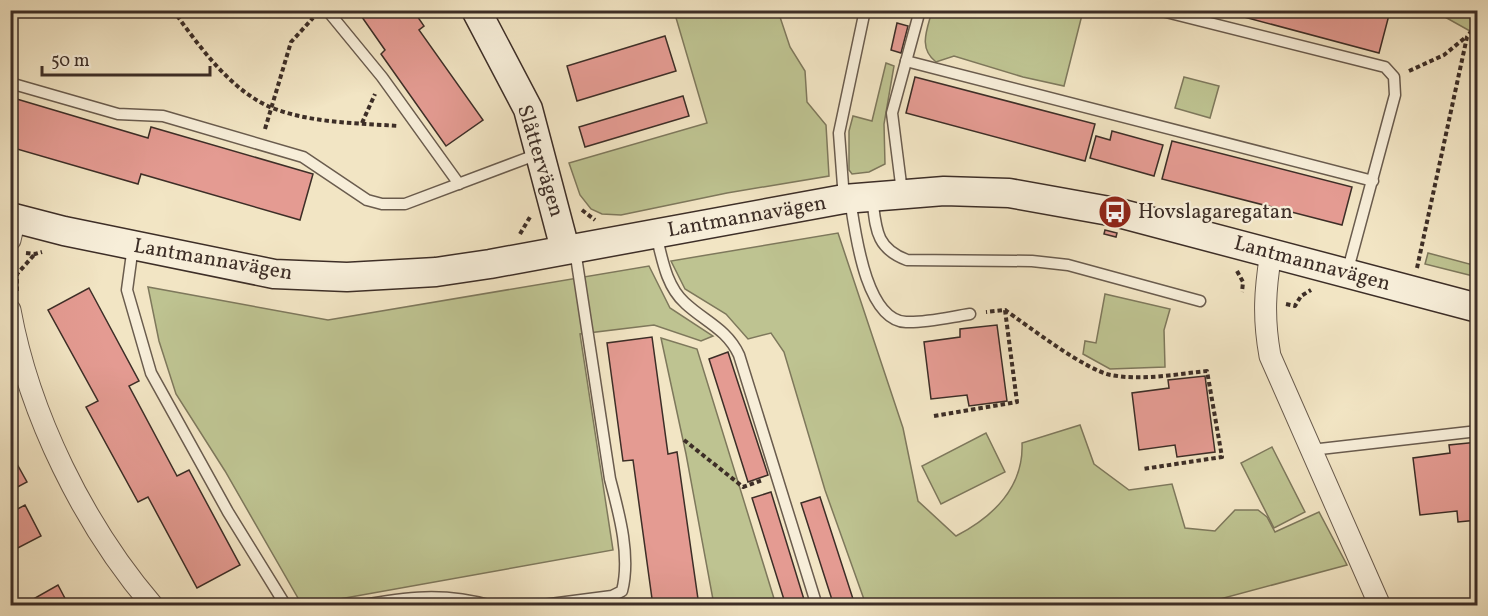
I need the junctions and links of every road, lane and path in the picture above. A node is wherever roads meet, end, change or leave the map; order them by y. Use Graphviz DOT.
graph roads {
  1 [pos="173,10"];
  2 [pos="327,10"];
  3 [pos="476,10"];
  4 [pos="865,10"];
  5 [pos="920,10"];
  6 [pos="1158,10"];
  7 [pos="316,16"];
  8 [pos="1478,22"];
  9 [pos="1467,37"];
  10 [pos="906,62"];
  11 [pos="382,77"];
  12 [pos="1394,77"];
  13 [pos="10,83"];
  14 [pos="272,108"];
  15 [pos="362,123"];
  16 [pos="419,127"];
  17 [pos="260,144"];
  18 [pos="540,153"];
  19 [pos="1373,181"];
  20 [pos="459,184"];
  21 [pos="903,194"];
  22 [pos="855,198"];
  23 [pos="553,202"];
  24 [pos="14,232"];
  25 [pos="656,234"];
  26 [pos="513,238"];
  27 [pos="133,246"];
  28 [pos="570,248"];
  29 [pos="50,249"];
  30 [pos="1271,252"];
  31 [pos="1232,264"];
  32 [pos="1347,273"];
  33 [pos="1320,288"];
  34 [pos="1412,292"];
  35 [pos="1264,299"];
  36 [pos="1200,301"];
  37 [pos="1478,308"];
  38 [pos="10,310"];
  39 [pos="1005,310"];
  40 [pos="970,314"];
  41 [pos="934,416"];
  42 [pos="1478,431"];
  43 [pos="684,440"];
  44 [pos="1311,450"];
  45 [pos="1143,469"];
  46 [pos="778,475"];
  47 [pos="153,606"];
  48 [pos="286,606"];
  49 [pos="357,606"];
  50 [pos="492,606"];
  51 [pos="535,606"];
  52 [pos="817,606"];
  53 [pos="1380,606"];
  1 -- 14 [label="path"];
  2 -- 11 [label="lane"];
  3 -- 18 [label="street, Slåttervägen"];
  4 -- 22 [label="lane"];
  5 -- 10 [label="lane"];
  6 -- 12 [label="lane"];
  7 -- 14 [label="path"];
  8 -- 9 [label="path"];
  9 -- 12 [label="path"];
  9 -- 34 [label="path"];
  10 -- 19 [label="lane"];
  10 -- 21 [label="lane"];
  11 -- 15 [label="path"];
  11 -- 16 [label="lane"];
  12 -- 19 [label="lane"];
  13 -- 17 [label="lane"];
  14 -- 15 [label="path"];
  14 -- 17 [label="path"];
  15 -- 16 [label="path"];
  16 -- 20 [label="lane"];
  17 -- 20 [label="lane"];
  18 -- 20 [label="lane"];
  18 -- 23 [label="street, Slåttervägen"];
  19 -- 32 [label="lane"];
  21 -- 22 [label="street, Lantmannavägen"];
  21 -- 30 [label="street, Lantmannavägen"];
  22 -- 25 [label="street, Lantmannavägen"];
  22 -- 36 [label="lane"];
  22 -- 40 [label="lane"];
  23 -- 26 [label="path"];
  23 -- 28 [label="street, Slåttervägen"];
  24 -- 27 [label="street, Lantmannavägen"];
  24 -- 29 [label="path"];
  25 -- 28 [label="street, Lantmannavägen"];
  25 -- 46 [label="lane"];
  27 -- 28 [label="street, Lantmannavägen"];
  27 -- 48 [label="lane"];
  28 -- 51 [label="lane"];
  30 -- 32 [label="street, Lantmannavägen"];
  30 -- 35 [label="street"];
  31 -- 35 [label="path"];
  32 -- 34 [label="street, Lantmannavägen"];
  33 -- 35 [label="path"];
  34 -- 37 [label="street, Lantmannavägen"];
  35 -- 44 [label="street"];
  38 -- 47 [label="street"];
  39 -- 40 [label="path"];
  39 -- 41 [label="path"];
  39 -- 45 [label="path"];
  42 -- 44 [label="lane"];
  43 -- 46 [label="path"];
  44 -- 53 [label="street"];
  46 -- 52 [label="lane"];
  49 -- 50 [label="lane"];
}
